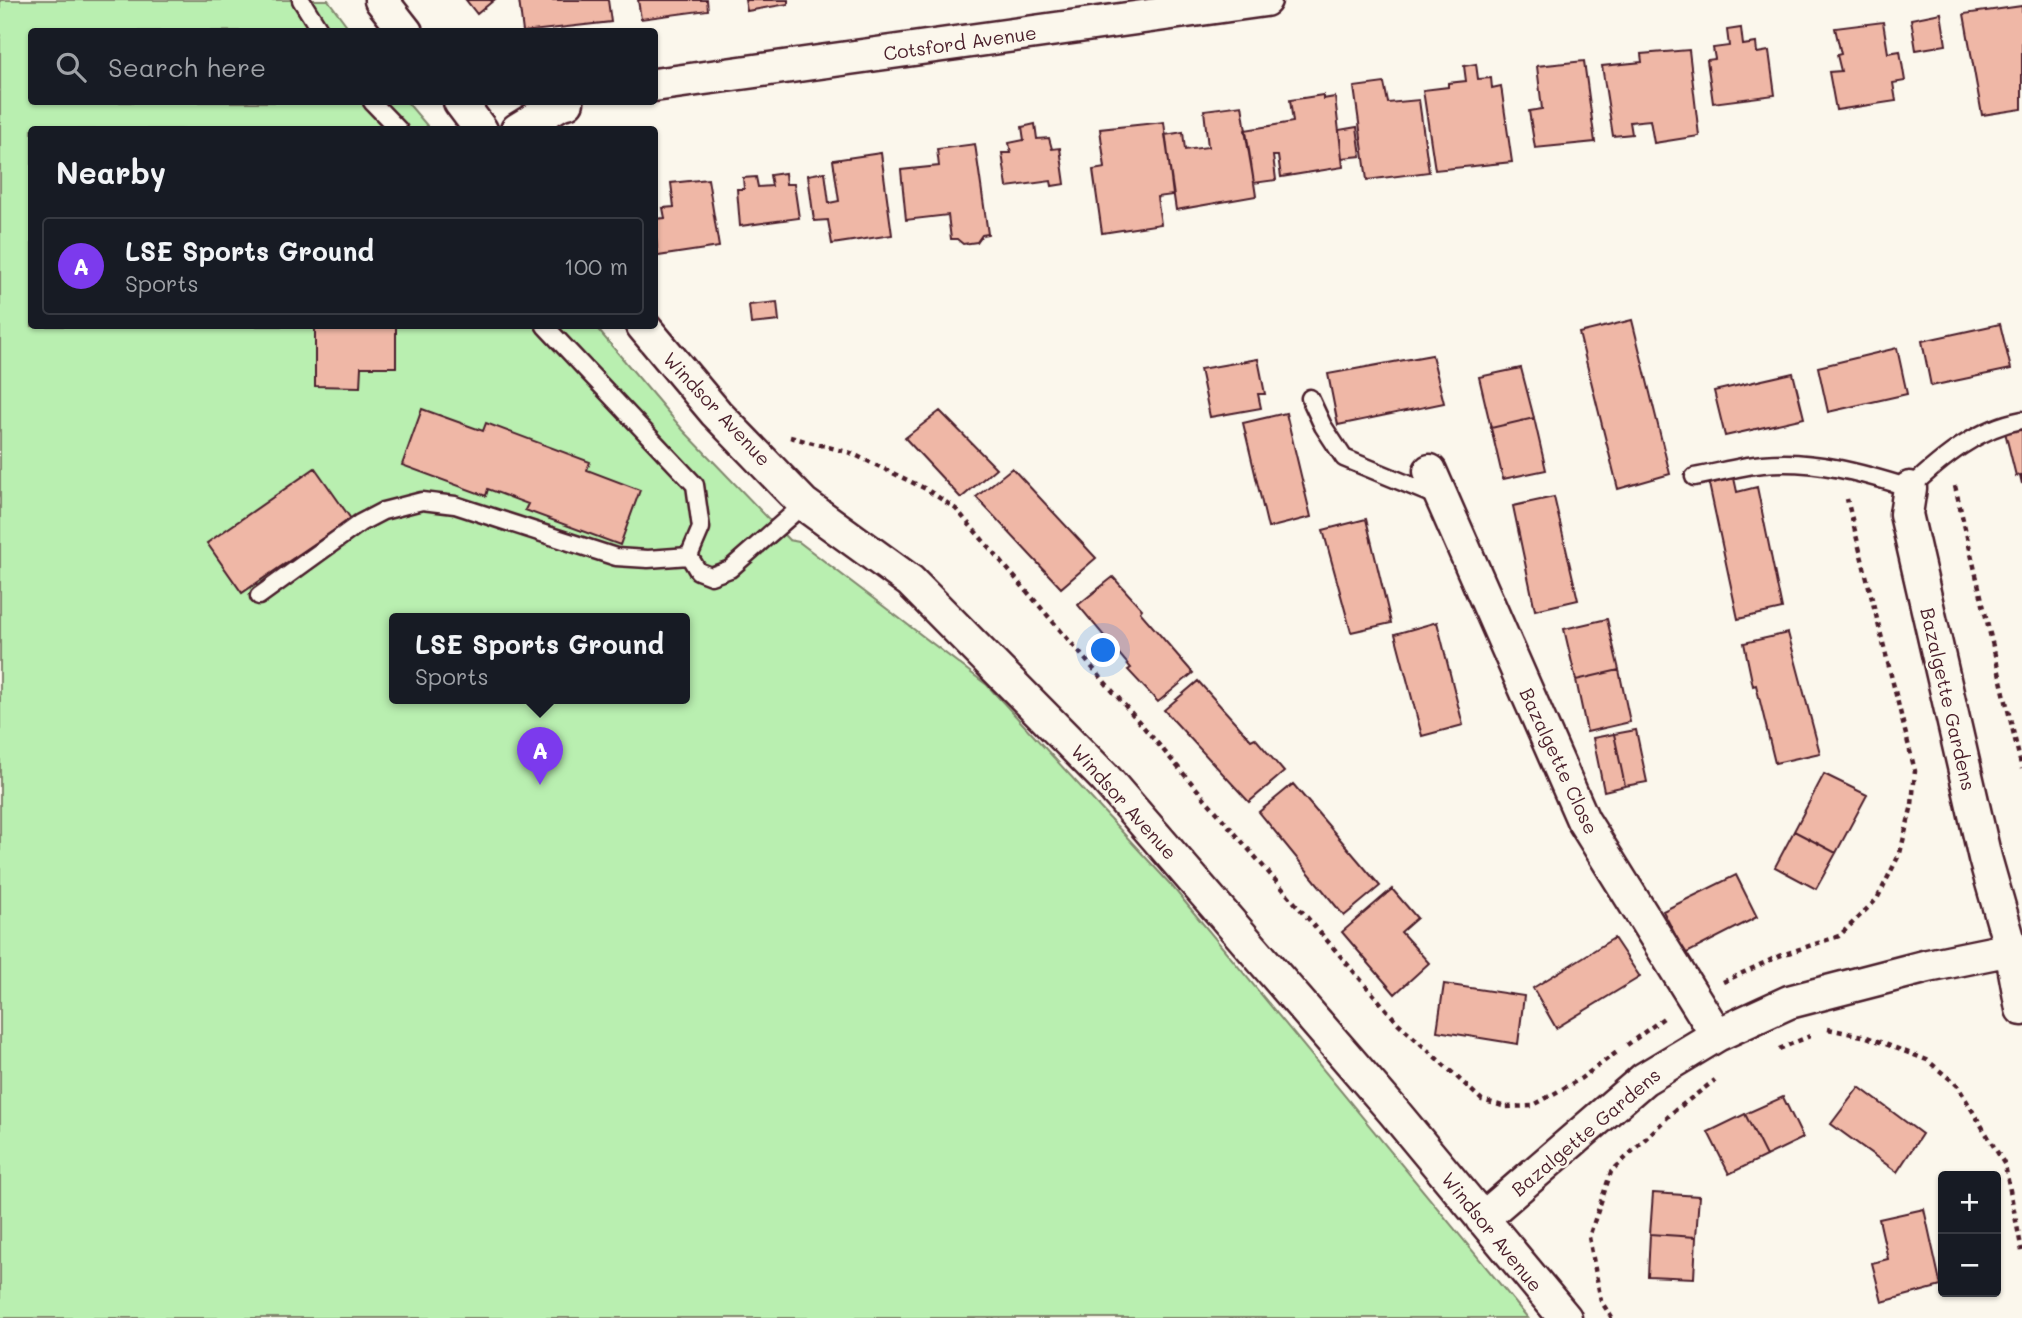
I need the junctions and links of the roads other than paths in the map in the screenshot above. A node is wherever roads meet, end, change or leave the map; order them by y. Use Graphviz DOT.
graph roads {
  1 [pos="302,0"];
  2 [pos="381,0"];
  3 [pos="1265,0"];
  4 [pos="319,28"];
  5 [pos="403,28"];
  6 [pos="658,84"];
  7 [pos="376,105"];
  8 [pos="462,105"];
  9 [pos="558,105"];
  10 [pos="395,126"];
  11 [pos="477,126"];
  12 [pos="524,126"];
  13 [pos="548,329"];
  14 [pos="646,329"];
  15 [pos="1310,398"];
  16 [pos="2022,420"];
  17 [pos="1694,477"];
  18 [pos="1437,485"];
  19 [pos="1910,488"];
  20 [pos="804,504"];
  21 [pos="689,556"];
  22 [pos="259,596"];
  23 [pos="2011,949"];
  24 [pos="2022,1010"];
  25 [pos="1717,1035"];
  26 [pos="1482,1219"];
  27 [pos="1565,1318"];
  1 -- 4 [label="lane"];
  2 -- 5 [label="street"];
  3 -- 6 [label="street, Cotsford Avenue"];
  7 -- 10 [label="lane"];
  8 -- 11 [label="street"];
  9 -- 12 [label="street"];
  13 -- 21 [label="lane"];
  14 -- 20 [label="street, Windsor Avenue"];
  15 -- 18 [label="lane"];
  16 -- 19 [label="lane"];
  17 -- 19 [label="lane"];
  18 -- 25 [label="street, Bazalgette Close"];
  19 -- 23 [label="street, Bazalgette Gardens"];
  20 -- 21 [label="lane"];
  20 -- 26 [label="street, Windsor Avenue"];
  21 -- 22 [label="lane"];
  23 -- 24 [label="street, Bazalgette Gardens"];
  23 -- 25 [label="street, Bazalgette Gardens"];
  25 -- 26 [label="street, Bazalgette Gardens"];
  26 -- 27 [label="street, Windsor Avenue"];
}
